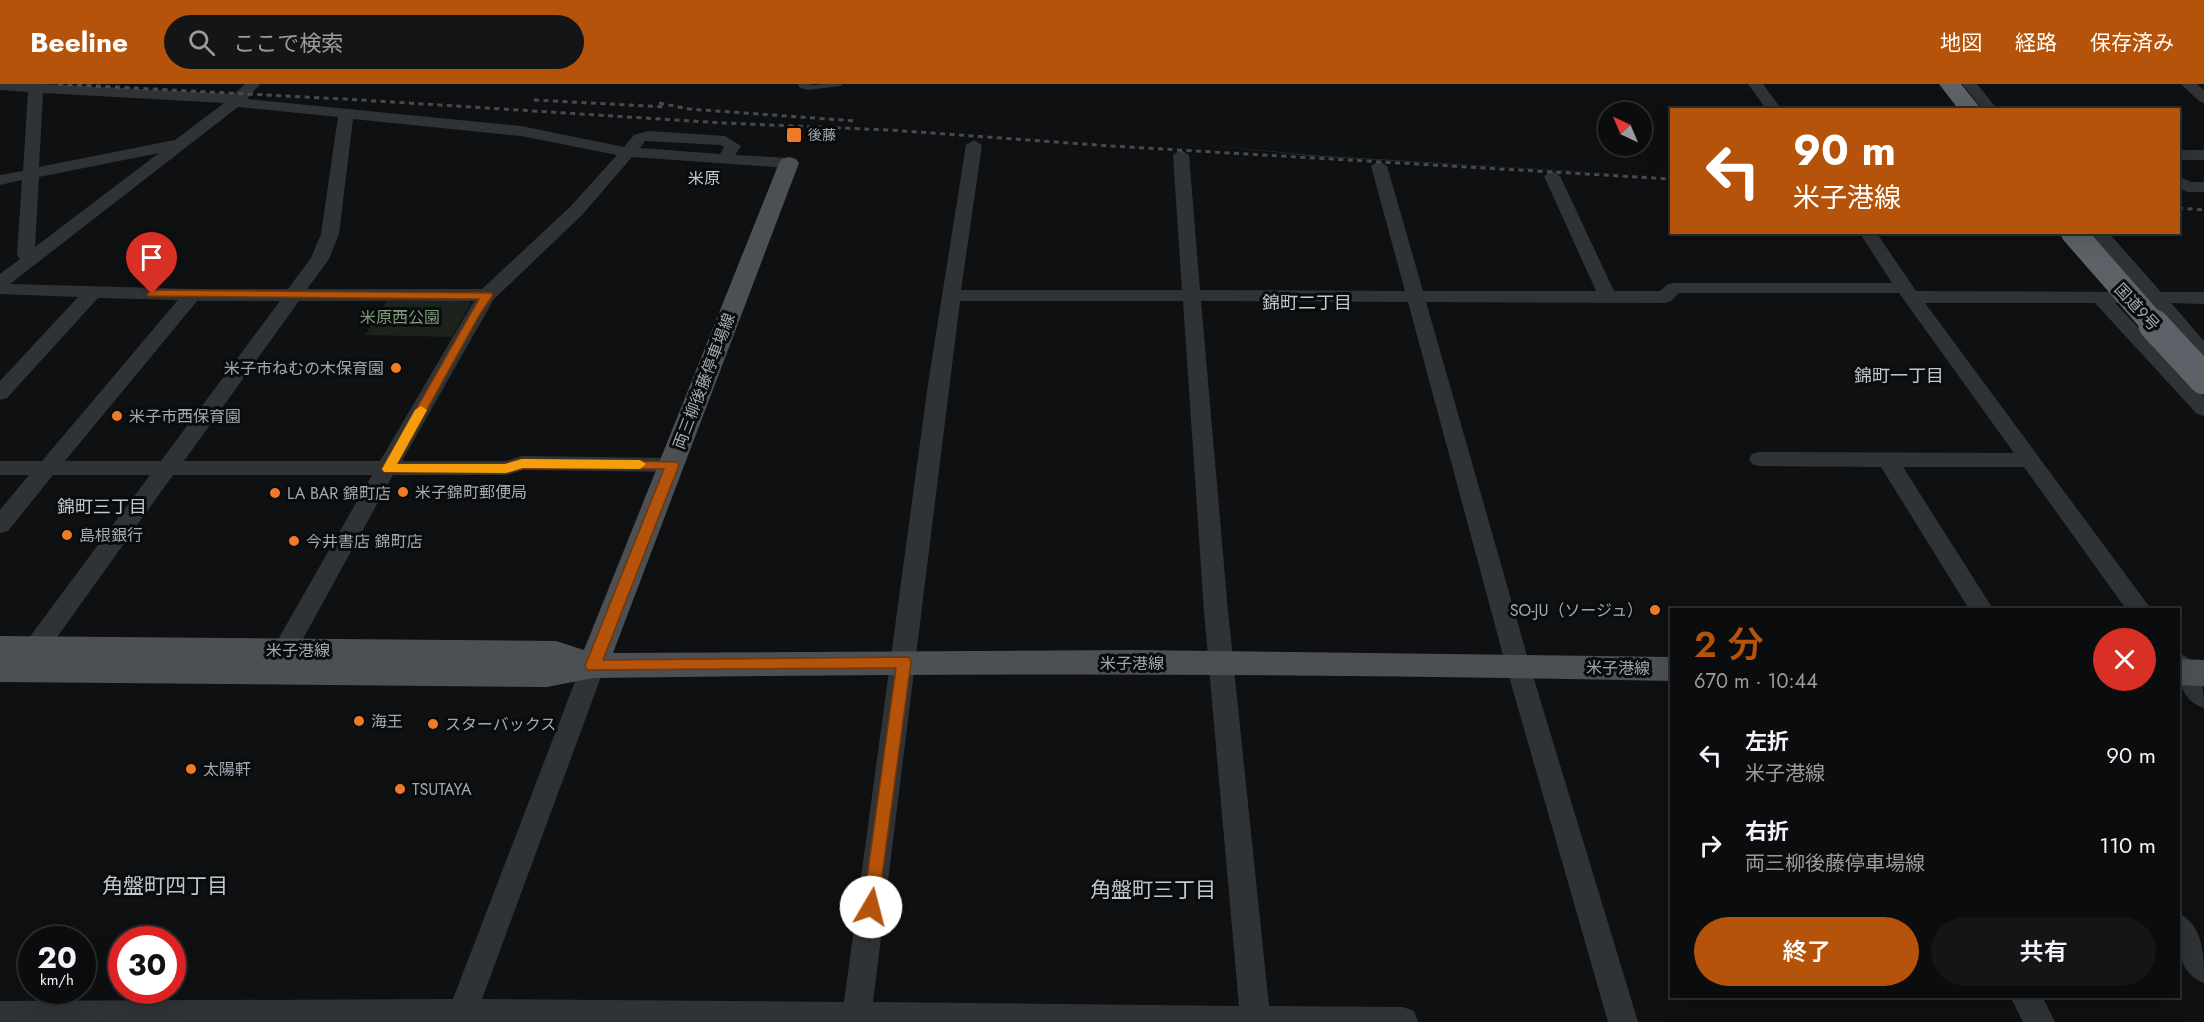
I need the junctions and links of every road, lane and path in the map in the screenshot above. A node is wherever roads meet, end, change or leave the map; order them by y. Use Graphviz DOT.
graph roads {
  1 [pos="254,84"];
  2 [pos="1755,84"];
  3 [pos="1950,84"];
  4 [pos="1969,84"];
  5 [pos="2188,84"];
  6 [pos="0,86"];
  7 [pos="36,88"];
  8 [pos="2204,98"];
  9 [pos="236,101"];
  10 [pos="1773,108"];
  11 [pos="1969,108"];
  12 [pos="1989,108"];
  13 [pos="346,114"];
  14 [pos="179,144"];
  15 [pos="974,145"];
  16 [pos="626,152"];
  17 [pos="1181,155"];
  18 [pos="2180,155"];
  19 [pos="2204,155"];
  20 [pos="789,163"];
  21 [pos="1379,166"];
  22 [pos="31,174"];
  23 [pos="1552,176"];
  24 [pos="0,180"];
  25 [pos="2180,182"];
  26 [pos="2204,187"];
  27 [pos="1868,234"];
  28 [pos="2075,234"];
  29 [pos="2099,234"];
  30 [pos="32,258"];
  31 [pos="0,283"];
  32 [pos="0,289"];
  33 [pos="93,292"];
  34 [pos="1908,293"];
  35 [pos="293,294"];
  36 [pos="192,295"];
  37 [pos="487,295"];
  38 [pos="953,295"];
  39 [pos="1190,296"];
  40 [pos="1415,296"];
  41 [pos="1607,296"];
  42 [pos="2154,297"];
  43 [pos="2204,298"];
  44 [pos="2101,299"];
  45 [pos="2204,353"];
  46 [pos="2204,379"];
  47 [pos="0,393"];
  48 [pos="2204,409"];
  49 [pos="1759,459"];
  50 [pos="1887,459"];
  51 [pos="2029,460"];
  52 [pos="673,465"];
  53 [pos="0,468"];
  54 [pos="47,468"];
  55 [pos="168,468"];
  56 [pos="388,469"];
  57 [pos="0,525"];
  58 [pos="1980,608"];
  59 [pos="2138,608"];
  60 [pos="284,650"];
  61 [pos="14,659"];
  62 [pos="904,662"];
  63 [pos="1220,664"];
  64 [pos="593,666"];
  65 [pos="1518,666"];
  66 [pos="1670,669"];
  67 [pos="2186,670"];
  68 [pos="2204,698"];
  69 [pos="2180,930"];
  70 [pos="2204,969"];
  71 [pos="2026,998"];
  72 [pos="0,1016"];
  73 [pos="460,1018"];
  74 [pos="64,1019"];
  75 [pos="856,1020"];
  76 [pos="1255,1020"];
  77 [pos="1403,1022"];
  78 [pos="1623,1022"];
  79 [pos="2040,1022"];
  1 -- 9 [label="street"];
  2 -- 10 [label="street"];
  3 -- 11 [label="highway"];
  4 -- 12 [label="street"];
  5 -- 8 [label="street"];
  6 -- 7 [label="street"];
  7 -- 9 [label="street"];
  7 -- 22 [label="street"];
  9 -- 13 [label="street"];
  9 -- 14 [label="street"];
  13 -- 16 [label="street"];
  13 -- 35 [label="street"];
  14 -- 22 [label="street"];
  14 -- 30 [label="street"];
  15 -- 38 [label="street"];
  16 -- 20 [label="street"];
  16 -- 37 [label="street"];
  17 -- 39 [label="street"];
  18 -- 19 [label="street"];
  20 -- 52 [label="main road, 両三柳後藤停車場線"];
  21 -- 40 [label="street"];
  22 -- 24 [label="street"];
  22 -- 30 [label="street"];
  23 -- 41 [label="street"];
  25 -- 26 [label="street"];
  27 -- 34 [label="street"];
  28 -- 46 [label="highway, 国道9号, bridge"];
  29 -- 42 [label="street"];
  30 -- 31 [label="street"];
  32 -- 33 [label="street"];
  33 -- 36 [label="street"];
  33 -- 47 [label="street"];
  34 -- 41 [label="street"];
  34 -- 44 [label="street"];
  34 -- 51 [label="street"];
  35 -- 36 [label="street"];
  35 -- 37 [label="street"];
  35 -- 55 [label="street"];
  36 -- 54 [label="street"];
  37 -- 56 [label="street"];
  38 -- 39 [label="street"];
  38 -- 62 [label="street"];
  39 -- 40 [label="street"];
  39 -- 63 [label="street"];
  40 -- 41 [label="street"];
  40 -- 65 [label="street"];
  42 -- 43 [label="street"];
  42 -- 44 [label="street"];
  42 -- 45 [label="street"];
  44 -- 48 [label="street"];
  49 -- 50 [label="street"];
  50 -- 51 [label="street"];
  50 -- 58 [label="street"];
  51 -- 59 [label="street"];
  52 -- 56 [label="street"];
  52 -- 64 [label="main road, 両三柳後藤停車場線"];
  53 -- 54 [label="street"];
  54 -- 55 [label="street"];
  54 -- 57 [label="street"];
  55 -- 56 [label="street"];
  55 -- 61 [label="street"];
  56 -- 60 [label="street"];
  60 -- 61 [label="main road, 米子港線"];
  60 -- 64 [label="main road, 米子港線"];
  61 -- 64 [label="main road, 米子港線"];
  62 -- 63 [label="main road, 米子港線"];
  62 -- 64 [label="main road, 米子港線"];
  62 -- 75 [label="street"];
  63 -- 65 [label="main road, 米子港線"];
  63 -- 76 [label="street"];
  64 -- 73 [label="street"];
  65 -- 66 [label="main road, 米子港線"];
  65 -- 78 [label="street"];
  67 -- 68 [label="street"];
  69 -- 70 [label="street"];
  71 -- 79 [label="street"];
  72 -- 74 [label="street"];
  73 -- 74 [label="street"];
  73 -- 75 [label="street"];
  75 -- 76 [label="street"];
  76 -- 77 [label="street"];
}
